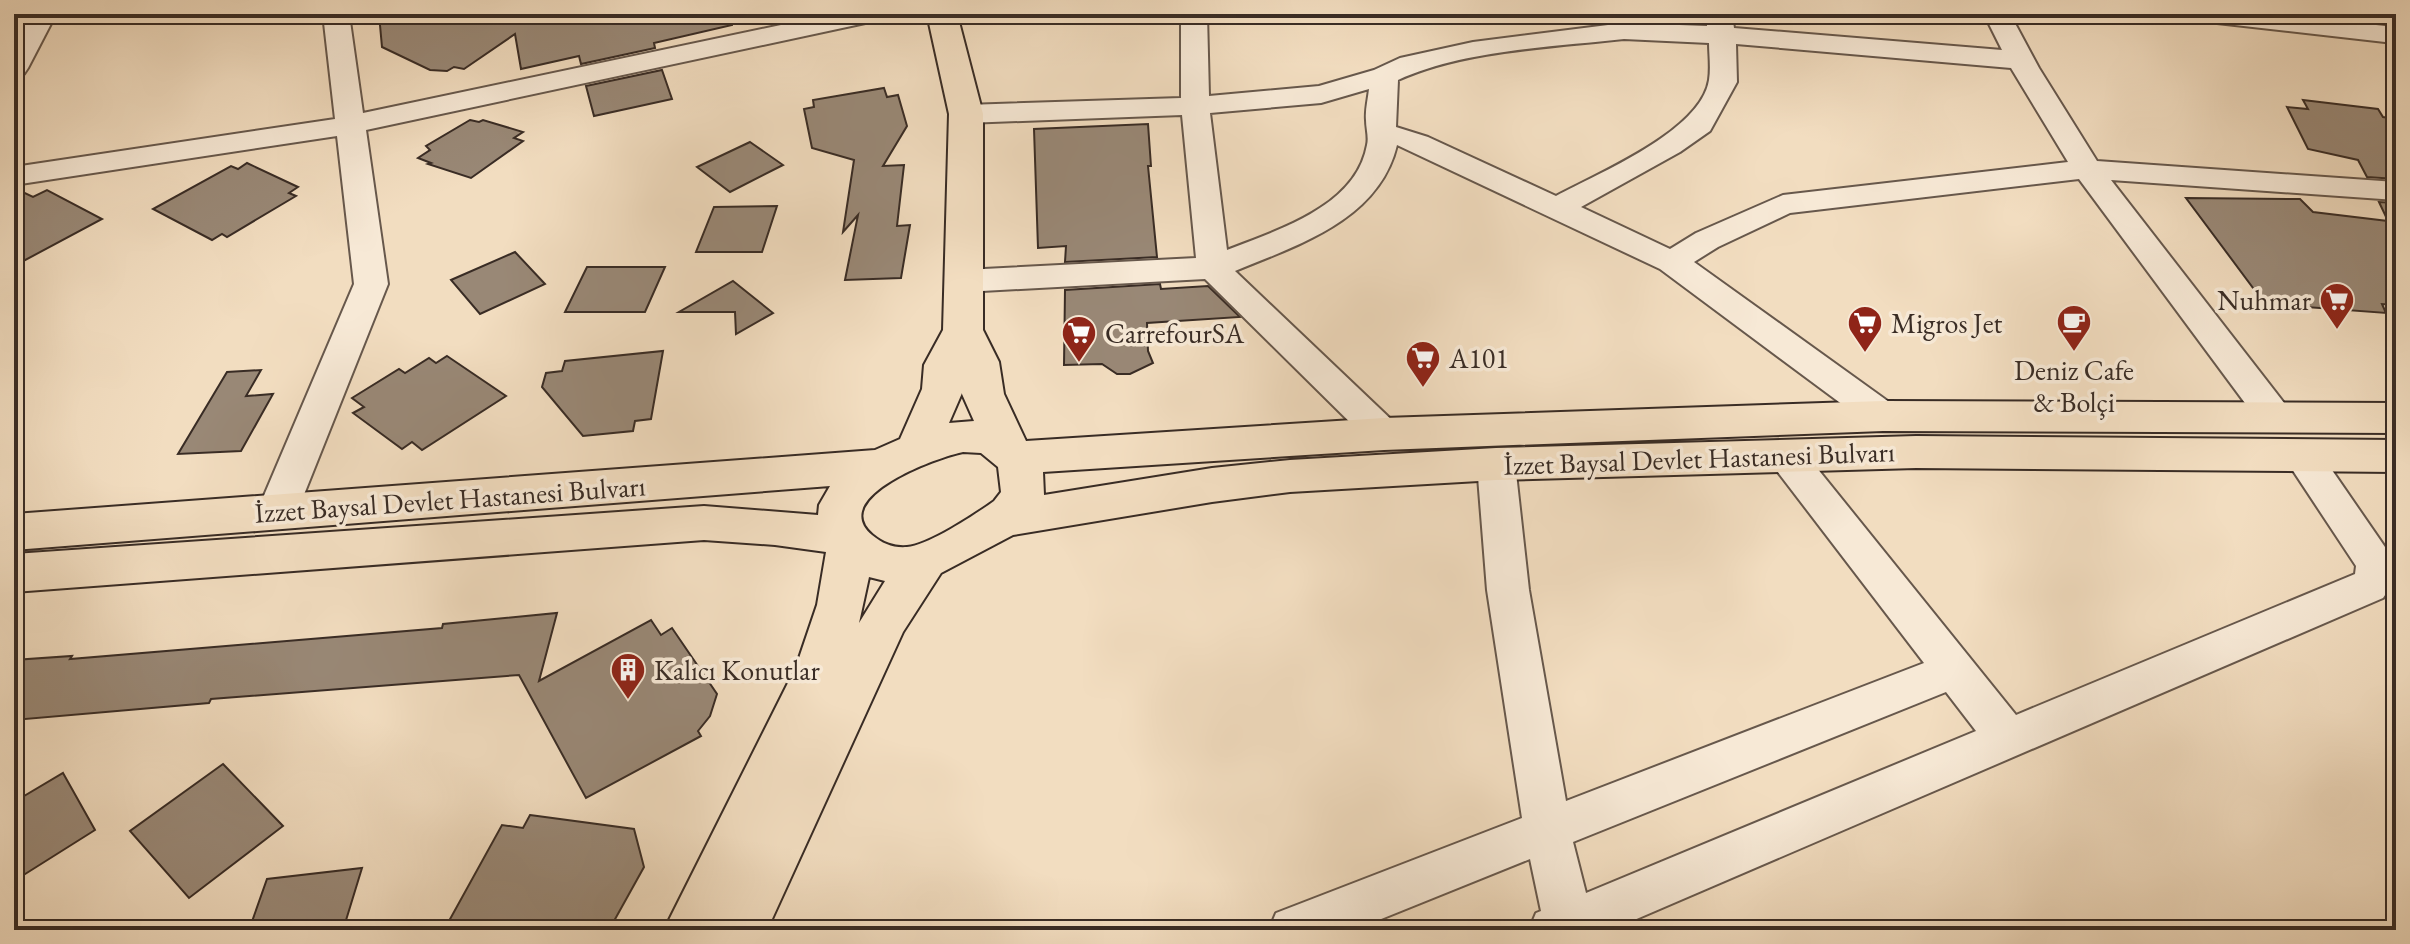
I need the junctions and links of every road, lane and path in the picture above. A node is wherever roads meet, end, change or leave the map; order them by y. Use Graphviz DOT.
graph roads {
  1 [pos="43,14"];
  2 [pos="336,14"];
  3 [pos="819,14"];
  4 [pos="870,14"];
  5 [pos="1194,14"];
  6 [pos="1997,14"];
  7 [pos="2208,14"];
  8 [pos="949,17"];
  9 [pos="1721,24"];
  10 [pos="2384,33"];
  11 [pos="16,59"];
  12 [pos="2019,60"];
  13 [pos="1384,76"];
  14 [pos="1195,106"];
  15 [pos="966,114"];
  16 [pos="350,120"];
  17 [pos="1382,135"];
  18 [pos="14,163"];
  19 [pos="2088,169"];
  20 [pos="14,176"];
  21 [pos="2396,191"];
  22 [pos="1557,208"];
  23 [pos="1672,262"];
  24 [pos="1213,268"];
  25 [pos="964,281"];
  26 [pos="963,330"];
  27 [pos="1883,416"];
  28 [pos="2275,417"];
  29 [pos="2396,418"];
  30 [pos="1384,434"];
  31 [pos="1011,452"];
  32 [pos="2301,454"];
  33 [pos="2396,456"];
  34 [pos="1787,457"];
  35 [pos="902,458"];
  36 [pos="1496,464"];
  37 [pos="277,512"];
  38 [pos="1006,519"];
  39 [pos="14,532"];
  40 [pos="848,541"];
  41 [pos="924,562"];
  42 [pos="14,573"];
  43 [pos="2386,583"];
  44 [pos="1954,670"];
  45 [pos="2007,737"];
  46 [pos="1547,830"];
  47 [pos="1564,928"];
  48 [pos="693,930"];
  49 [pos="738,930"];
  50 [pos="1294,930"];
  1 -- 11 [label="street"];
  2 -- 16 [label="street"];
  3 -- 16 [label="street"];
  4 -- 16 [label="street"];
  5 -- 14 [label="street"];
  6 -- 12 [label="street"];
  7 -- 10 [label="street"];
  8 -- 15 [label="main road"];
  9 -- 12 [label="street"];
  9 -- 13 [label="street"];
  9 -- 22 [label="street"];
  12 -- 19 [label="street"];
  13 -- 14 [label="street"];
  13 -- 17 [label="street"];
  14 -- 15 [label="street"];
  14 -- 24 [label="street"];
  15 -- 25 [label="main road"];
  16 -- 18 [label="street"];
  16 -- 20 [label="street"];
  16 -- 37 [label="street"];
  17 -- 22 [label="street"];
  17 -- 24 [label="street"];
  19 -- 21 [label="street"];
  19 -- 23 [label="street"];
  19 -- 28 [label="street"];
  22 -- 23 [label="street"];
  23 -- 27 [label="street"];
  24 -- 25 [label="street"];
  24 -- 30 [label="street"];
  25 -- 26 [label="main road"];
  26 -- 31 [label="main road"];
  26 -- 35 [label="main road"];
  27 -- 28 [label="main road, İzzet Baysal Devlet Hastanesi Bulvarı"];
  27 -- 30 [label="main road, İzzet Baysal Devlet Hastanesi Bulvarı"];
  28 -- 29 [label="main road, İzzet Baysal Devlet Hastanesi Bulvarı"];
  30 -- 31 [label="main road, İzzet Baysal Devlet Hastanesi Bulvarı"];
  31 -- 35 [label="main road, İzzet Baysal Devlet Hastanesi Bulvarı"];
  31 -- 38 [label="main road"];
  32 -- 33 [label="main road, İzzet Baysal Devlet Hastanesi Bulvarı"];
  32 -- 34 [label="main road, İzzet Baysal Devlet Hastanesi Bulvarı"];
  32 -- 43 [label="street"];
  34 -- 36 [label="main road, İzzet Baysal Devlet Hastanesi Bulvarı"];
  34 -- 44 [label="street"];
  35 -- 37 [label="main road, İzzet Baysal Devlet Hastanesi Bulvarı"];
  35 -- 40 [label="main road, İzzet Baysal Devlet Hastanesi Bulvarı"];
  36 -- 38 [label="main road, İzzet Baysal Devlet Hastanesi Bulvarı"];
  36 -- 46 [label="street"];
  37 -- 39 [label="main road, İzzet Baysal Devlet Hastanesi Bulvarı"];
  38 -- 41 [label="main road, İzzet Baysal Devlet Hastanesi Bulvarı"];
  40 -- 41 [label="main road, İzzet Baysal Devlet Hastanesi Bulvarı"];
  40 -- 42 [label="main road, İzzet Baysal Devlet Hastanesi Bulvarı"];
  40 -- 48 [label="main road"];
  41 -- 49 [label="main road"];
  43 -- 45 [label="street"];
  44 -- 45 [label="street"];
  44 -- 46 [label="street"];
  45 -- 47 [label="street"];
  46 -- 47 [label="street"];
  46 -- 50 [label="street"];
}
